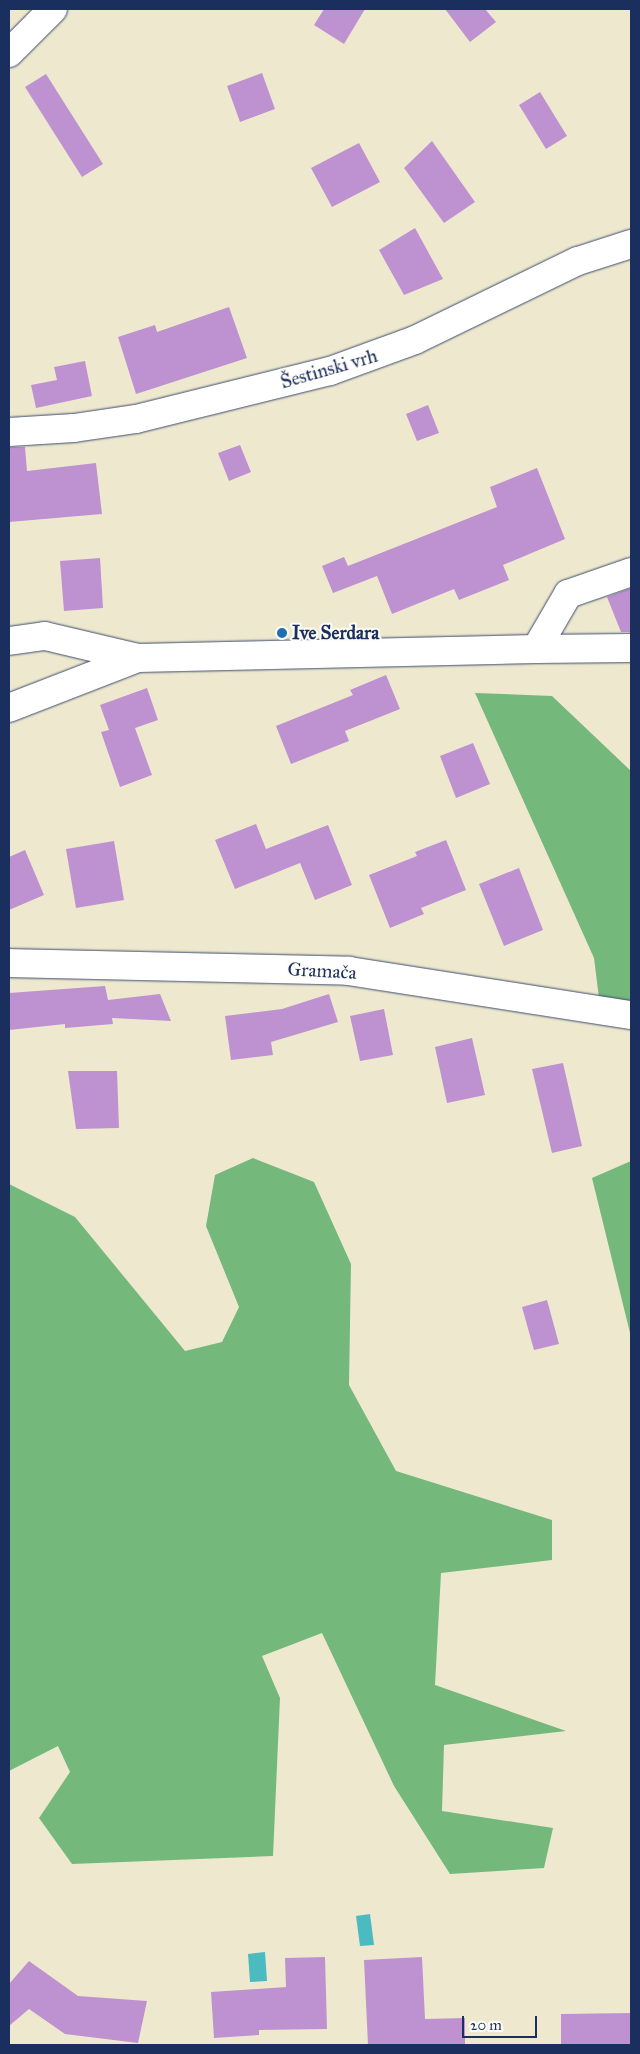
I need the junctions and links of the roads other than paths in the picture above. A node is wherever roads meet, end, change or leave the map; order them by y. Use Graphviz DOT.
graph roads {
  1 [pos="53,9"];
  2 [pos="9,53"];
  3 [pos="631,244"];
  4 [pos="9,432"];
  5 [pos="631,572"];
  6 [pos="9,641"];
  7 [pos="631,648"];
  8 [pos="536,649"];
  9 [pos="138,658"];
  10 [pos="9,708"];
  11 [pos="9,963"];
  12 [pos="631,1016"];
  1 -- 2 [label="street"];
  3 -- 4 [label="street, Šestinski vrh"];
  5 -- 8 [label="street"];
  6 -- 9 [label="street"];
  7 -- 8 [label="street"];
  8 -- 9 [label="street"];
  9 -- 10 [label="street"];
  11 -- 12 [label="street, Gramača"];
}
